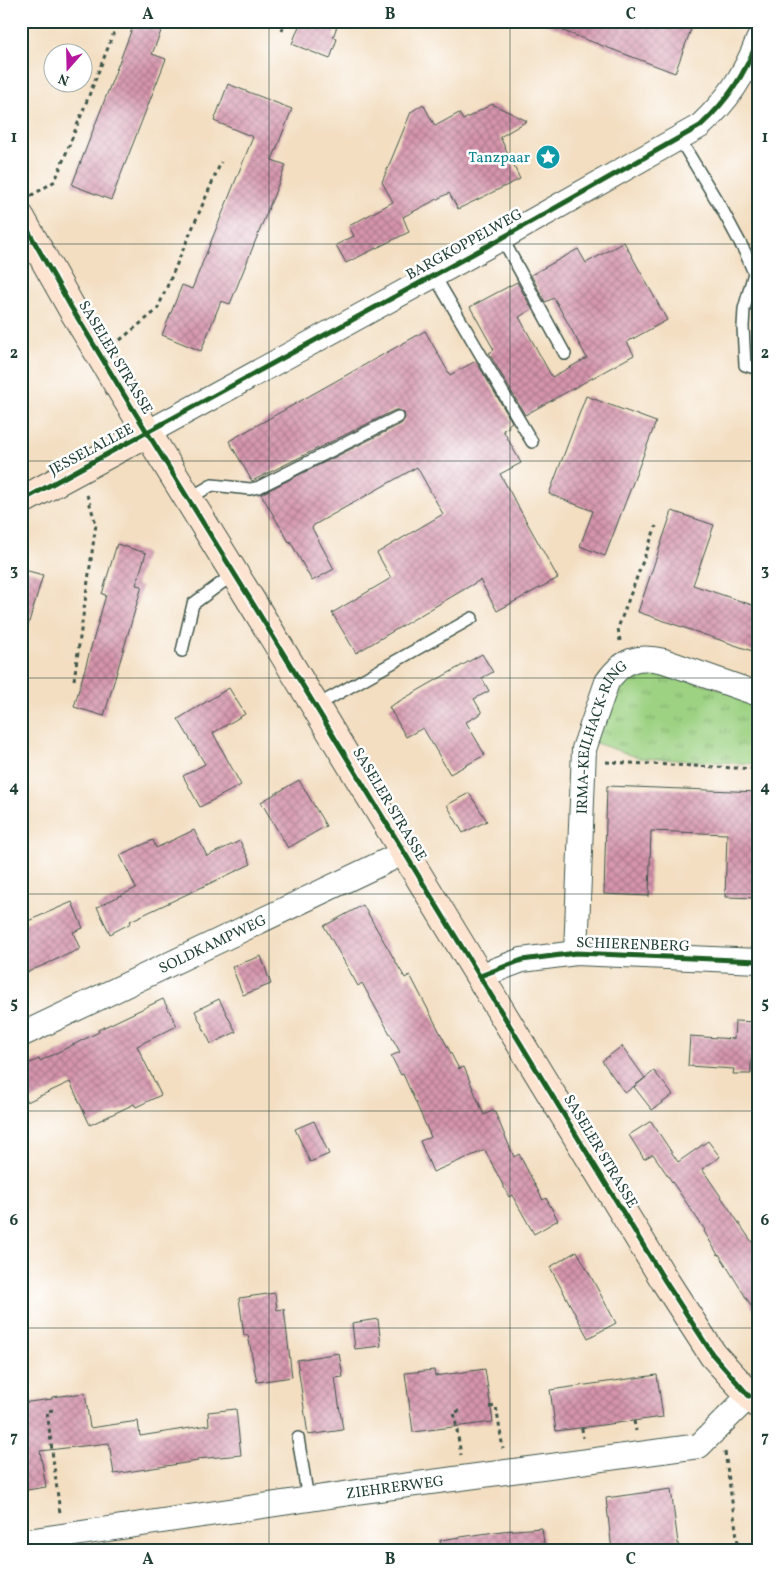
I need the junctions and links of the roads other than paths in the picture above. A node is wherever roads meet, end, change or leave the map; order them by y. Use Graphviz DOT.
graph roads {
  1 [pos="758,40"];
  2 [pos="679,138"];
  3 [pos="26,207"];
  4 [pos="502,238"];
  5 [pos="756,268"];
  6 [pos="434,275"];
  7 [pos="565,354"];
  8 [pos="758,369"];
  9 [pos="398,417"];
  10 [pos="147,433"];
  11 [pos="532,442"];
  12 [pos="188,499"];
  13 [pos="21,502"];
  14 [pos="235,573"];
  15 [pos="472,618"];
  16 [pos="182,651"];
  17 [pos="758,694"];
  18 [pos="316,706"];
  19 [pos="405,852"];
  20 [pos="576,953"];
  21 [pos="758,961"];
  22 [pos="480,976"];
  23 [pos="21,1035"];
  24 [pos="754,1400"];
  25 [pos="298,1438"];
  26 [pos="308,1499"];
  27 [pos="21,1542"];
  1 -- 2 [label="street, BARGKOPPELWEG"];
  2 -- 4 [label="street, BARGKOPPELWEG"];
  2 -- 5 [label="lane"];
  3 -- 10 [label="street, SASELER STRASSE"];
  4 -- 6 [label="street, BARGKOPPELWEG"];
  4 -- 7 [label="lane"];
  5 -- 8 [label="lane"];
  6 -- 10 [label="street, BARGKOPPELWEG"];
  6 -- 11 [label="lane"];
  9 -- 12 [label="lane"];
  10 -- 12 [label="street, SASELER STRASSE"];
  10 -- 13 [label="street, JESSELALLEE"];
  12 -- 14 [label="street, SASELER STRASSE"];
  14 -- 16 [label="lane"];
  14 -- 18 [label="street, SASELER STRASSE"];
  15 -- 18 [label="lane"];
  17 -- 20 [label="street, IRMA-KEILHACK-RING"];
  18 -- 19 [label="street, SASELER STRASSE"];
  19 -- 22 [label="street, SASELER STRASSE"];
  19 -- 23 [label="street, SOLDKAMPWEG"];
  20 -- 21 [label="street, SCHIERENBERG"];
  20 -- 22 [label="street, SCHIERENBERG"];
  22 -- 24 [label="street, SASELER STRASSE"];
  24 -- 26 [label="street, ZIEHRERWEG"];
  25 -- 26 [label="lane"];
  26 -- 27 [label="street, ZIEHRERWEG"];
}
